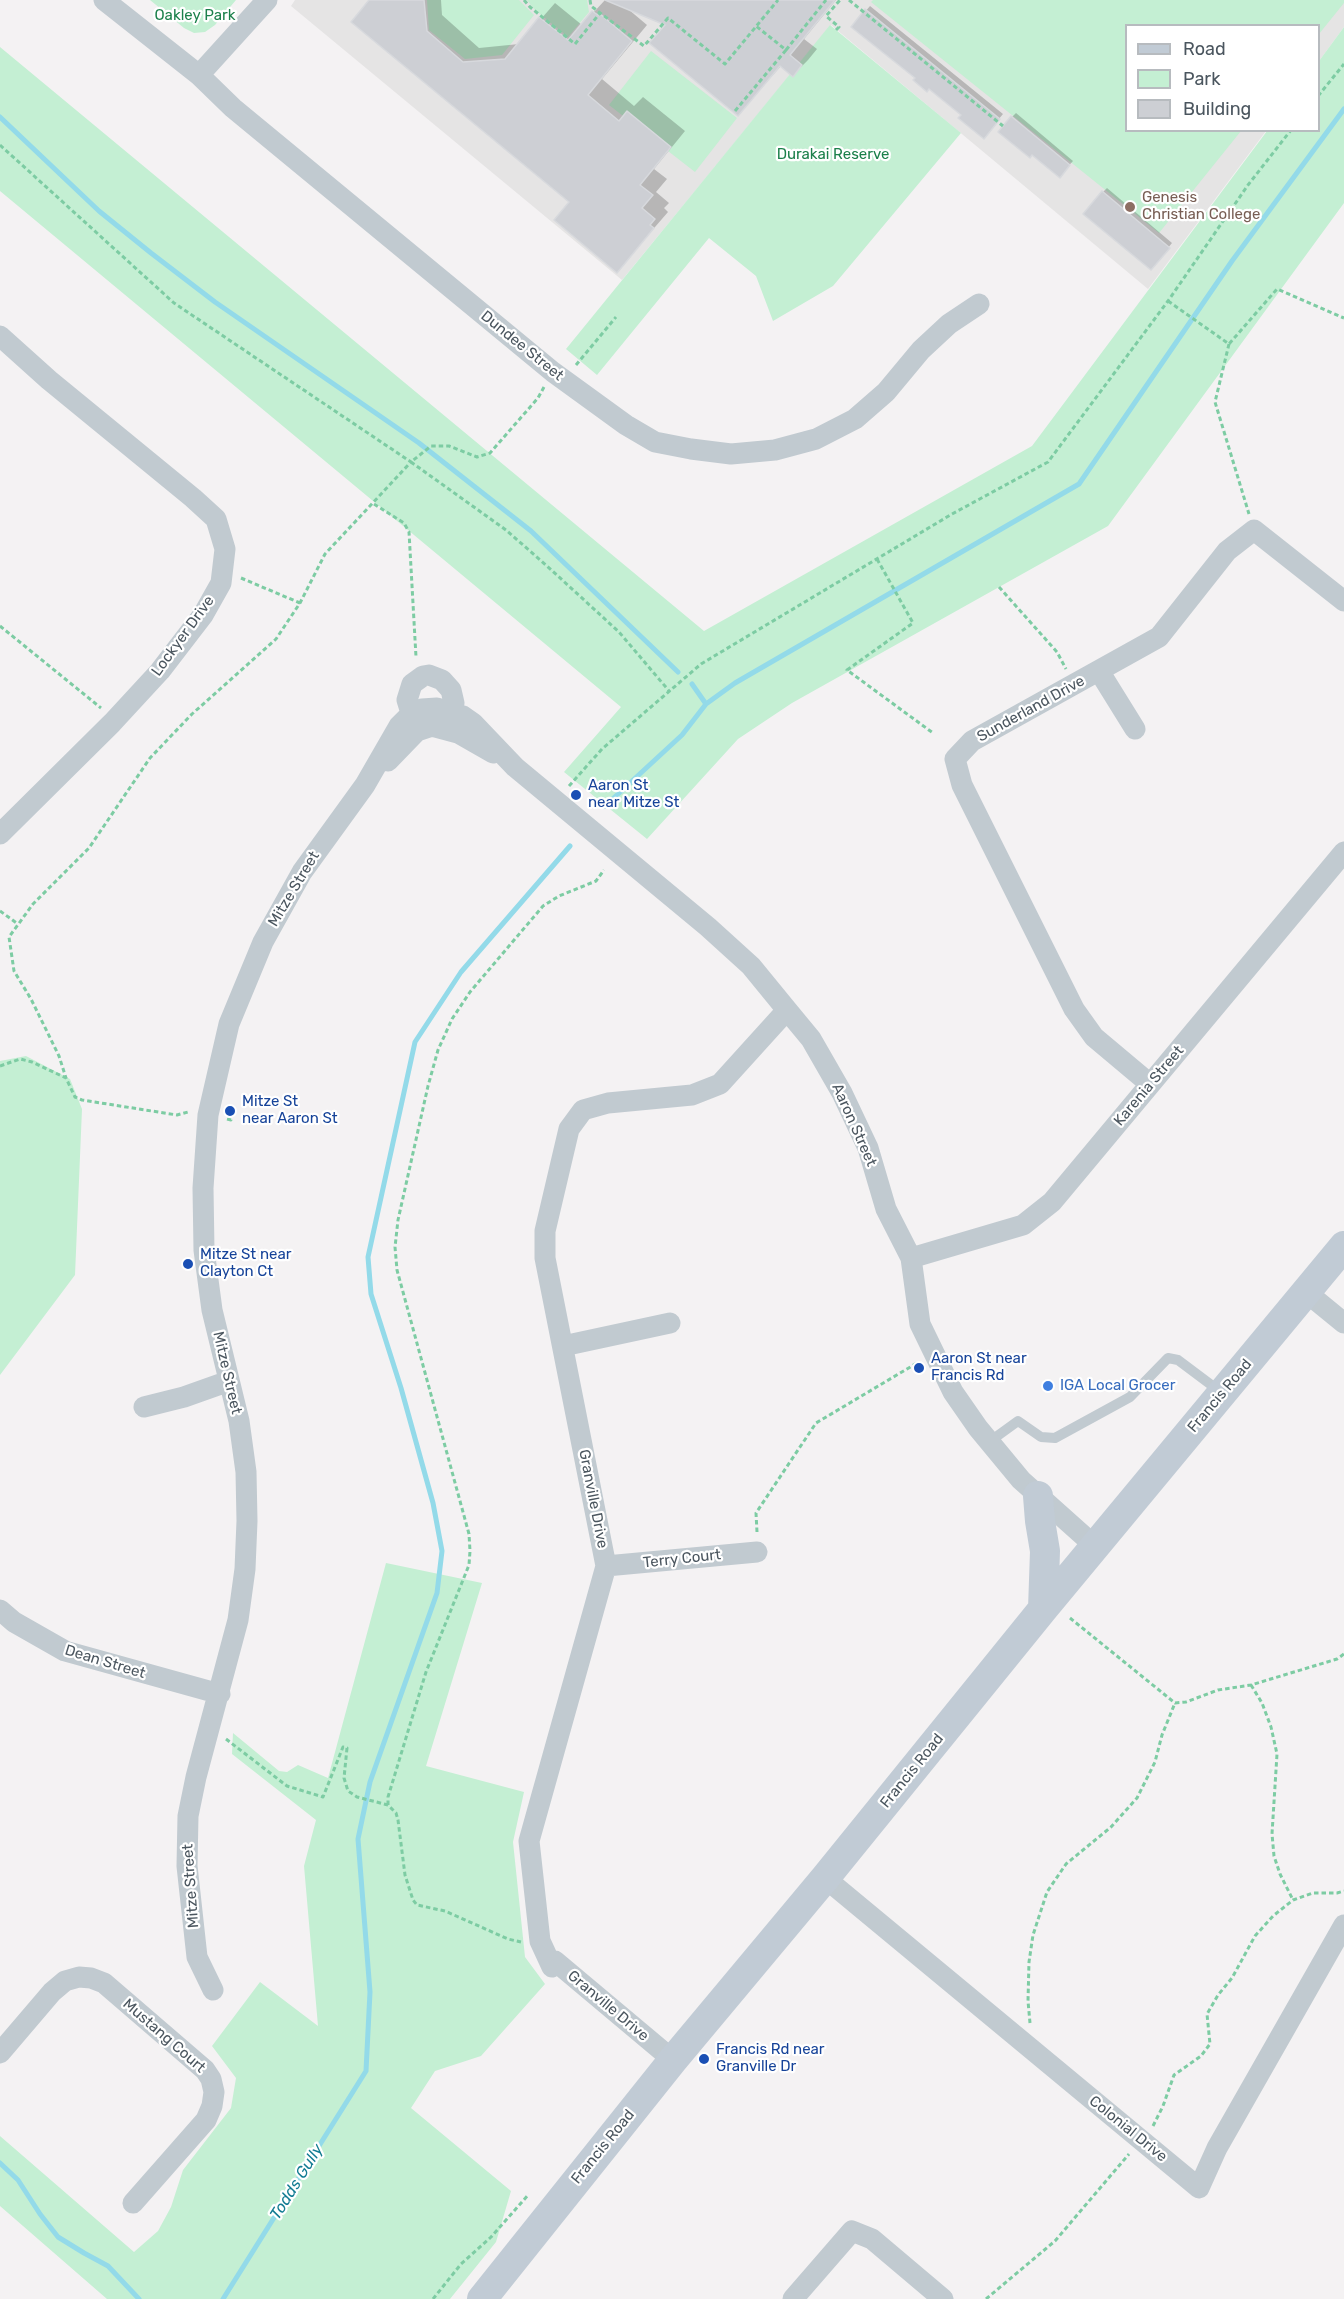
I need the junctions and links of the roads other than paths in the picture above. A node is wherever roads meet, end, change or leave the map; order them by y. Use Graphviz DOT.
graph roads {
  1 [pos="104,0"];
  2 [pos="267,0"];
  3 [pos="199,75"];
  4 [pos="979,304"];
  5 [pos="0,336"];
  6 [pos="1344,601"];
  7 [pos="1099,671"];
  8 [pos="432,720"];
  9 [pos="1135,729"];
  10 [pos="0,834"];
  11 [pos="1344,852"];
  12 [pos="787,1010"];
  13 [pos="1150,1084"];
  14 [pos="1344,1246"];
  15 [pos="911,1258"];
  16 [pos="1306,1292"];
  17 [pos="670,1323"];
  18 [pos="1344,1323"];
  19 [pos="563,1346"];
  20 [pos="229,1381"];
  21 [pos="1222,1394"];
  22 [pos="144,1407"];
  23 [pos="988,1442"];
  24 [pos="1038,1496"];
  25 [pos="1096,1547"];
  26 [pos="758,1552"];
  27 [pos="606,1566"];
  28 [pos="0,1610"];
  29 [pos="1057,1614"];
  30 [pos="220,1694"];
  31 [pos="825,1878"];
  32 [pos="1344,1925"];
  33 [pos="213,1990"];
  34 [pos="0,2053"];
  35 [pos="673,2060"];
  36 [pos="133,2203"];
  37 [pos="482,2299"];
  38 [pos="793,2299"];
  39 [pos="943,2299"];
  1 -- 3 [label="street, Dundee Street"];
  2 -- 3 [label="street"];
  3 -- 4 [label="street, Dundee Street"];
  5 -- 10 [label="street, Lockyer Drive"];
  6 -- 7 [label="street, Sunderland Drive"];
  7 -- 9 [label="street"];
  7 -- 13 [label="street, Sunderland Drive"];
  8 -- 8 [label="street"];
  8 -- 12 [label="street, Aaron Street"];
  8 -- 20 [label="street, Mitze Street"];
  11 -- 13 [label="street, Karenia Street"];
  12 -- 15 [label="street, Aaron Street"];
  12 -- 19 [label="street, Granville Drive"];
  13 -- 15 [label="street, Karenia Street"];
  14 -- 16 [label="main road, Francis Road"];
  15 -- 23 [label="street, Aaron Street"];
  16 -- 18 [label="street"];
  16 -- 21 [label="main road, Francis Road"];
  17 -- 19 [label="street"];
  19 -- 27 [label="street, Granville Drive"];
  20 -- 22 [label="street"];
  20 -- 30 [label="street, Mitze Street"];
  21 -- 23 [label="lane"];
  21 -- 25 [label="main road, Francis Road"];
  23 -- 24 [label="street, Aaron Street"];
  24 -- 25 [label="street, Aaron Street"];
  24 -- 29 [label="main road"];
  25 -- 29 [label="main road, Francis Road"];
  26 -- 27 [label="street, Terry Court"];
  27 -- 35 [label="street, Granville Drive"];
  28 -- 30 [label="street, Dean Street"];
  29 -- 31 [label="main road, Francis Road"];
  30 -- 33 [label="street, Mitze Street"];
  31 -- 32 [label="street, Colonial Drive"];
  31 -- 35 [label="main road, Francis Road"];
  34 -- 36 [label="street, Mustang Court"];
  35 -- 37 [label="main road, Francis Road"];
  38 -- 39 [label="street"];
}
